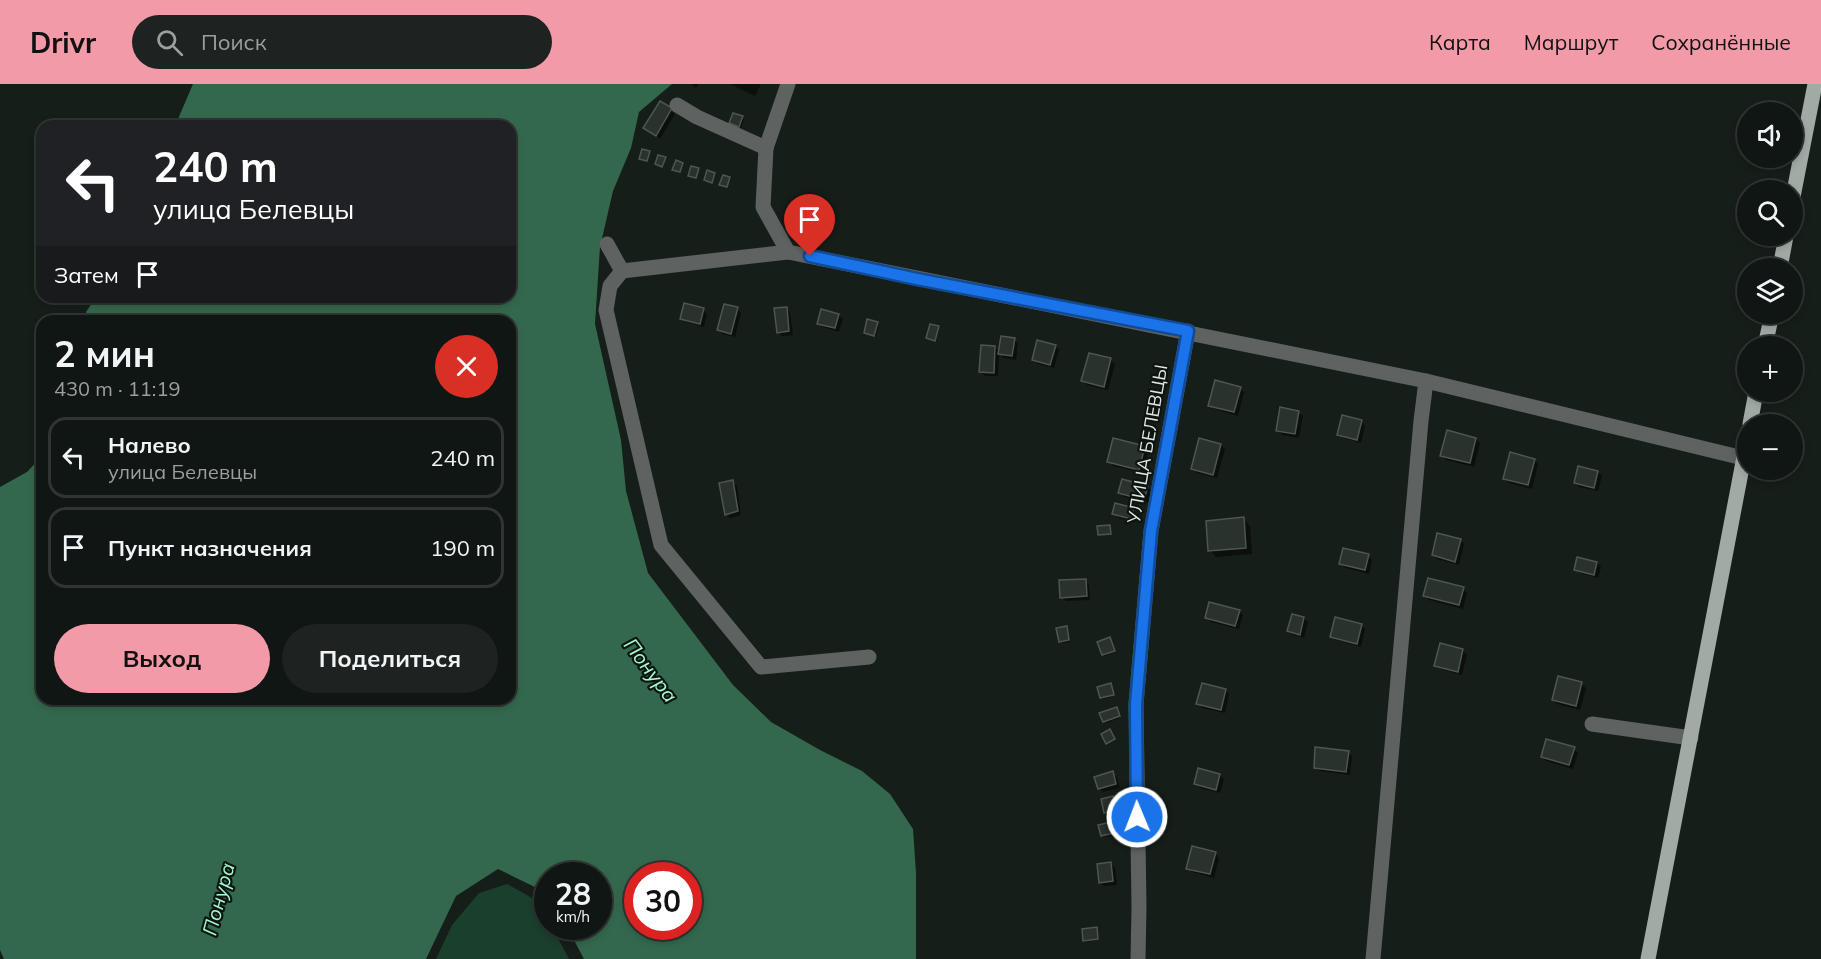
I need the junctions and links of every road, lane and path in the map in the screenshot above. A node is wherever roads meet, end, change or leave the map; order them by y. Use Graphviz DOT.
graph roads {
  1 [pos="788,84"];
  2 [pos="1815,84"];
  3 [pos="677,105"];
  4 [pos="766,148"];
  5 [pos="1796,180"];
  6 [pos="607,244"];
  7 [pos="788,252"];
  8 [pos="622,271"];
  9 [pos="1188,331"];
  10 [pos="1426,381"];
  11 [pos="1737,457"];
  12 [pos="1739,480"];
  13 [pos="869,657"];
  14 [pos="1592,724"];
  15 [pos="1691,738"];
  16 [pos="1137,959"];
  17 [pos="1373,959"];
  18 [pos="1647,959"];
  1 -- 4 [label="street"];
  2 -- 5 [label="main road"];
  3 -- 4 [label="street"];
  4 -- 7 [label="street"];
  6 -- 8 [label="street"];
  7 -- 8 [label="street"];
  7 -- 9 [label="street"];
  8 -- 13 [label="street"];
  9 -- 10 [label="street"];
  9 -- 16 [label="street, УЛИЦА БЕЛЕВЦЫ"];
  10 -- 11 [label="street"];
  10 -- 17 [label="street"];
  12 -- 15 [label="main road"];
  14 -- 15 [label="street"];
  15 -- 18 [label="main road"];
}
